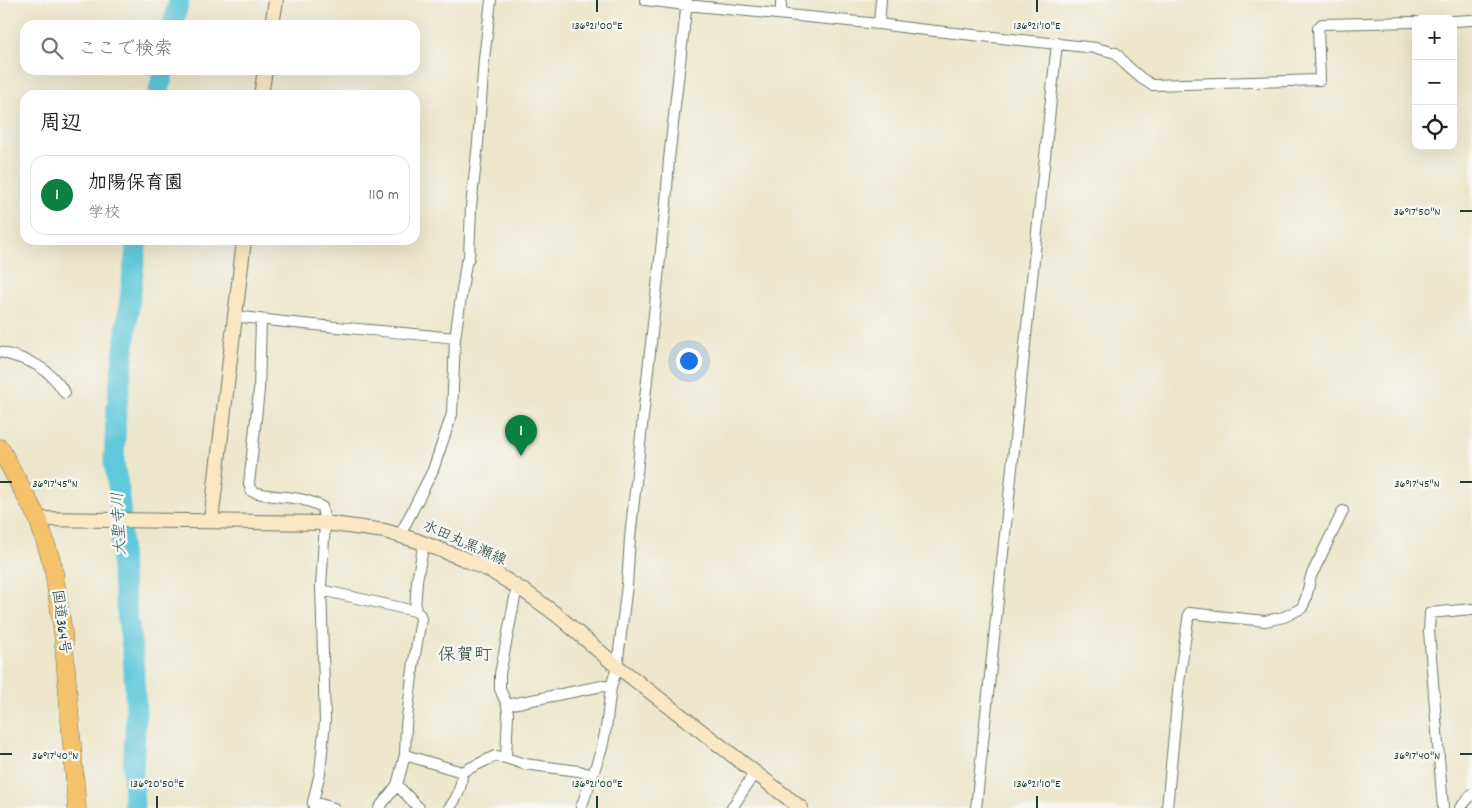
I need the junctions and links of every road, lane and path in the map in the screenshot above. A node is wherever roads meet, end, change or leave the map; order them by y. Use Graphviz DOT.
graph roads {
  1 [pos="276,0"];
  2 [pos="491,0"];
  3 [pos="645,0"];
  4 [pos="782,0"];
  5 [pos="881,0"];
  6 [pos="687,3"];
  7 [pos="781,13"];
  8 [pos="273,20"];
  9 [pos="1472,20"];
  10 [pos="1457,21"];
  11 [pos="1412,22"];
  12 [pos="879,24"];
  13 [pos="1056,44"];
  14 [pos="264,75"];
  15 [pos="262,90"];
  16 [pos="243,245"];
  17 [pos="235,316"];
  18 [pos="261,319"];
  19 [pos="455,338"];
  20 [pos="0,352"];
  21 [pos="65,393"];
  22 [pos="0,448"];
  23 [pos="1343,511"];
  24 [pos="38,519"];
  25 [pos="211,521"];
  26 [pos="326,523"];
  27 [pos="400,535"];
  28 [pos="424,543"];
  29 [pos="517,587"];
  30 [pos="321,590"];
  31 [pos="1472,609"];
  32 [pos="415,611"];
  33 [pos="617,666"];
  34 [pos="611,688"];
  35 [pos="507,705"];
  36 [pos="405,755"];
  37 [pos="506,758"];
  38 [pos="462,772"];
  39 [pos="755,772"];
  40 [pos="592,775"];
  41 [pos="397,785"];
  42 [pos="1472,794"];
  43 [pos="313,805"];
  44 [pos="77,808"];
  45 [pos="334,808"];
  46 [pos="379,808"];
  47 [pos="419,808"];
  48 [pos="448,808"];
  49 [pos="581,808"];
  50 [pos="732,808"];
  51 [pos="801,808"];
  52 [pos="976,808"];
  53 [pos="1167,808"];
  54 [pos="1443,808"];
  55 [pos="1460,808"];
  1 -- 8 [label="main road"];
  2 -- 19 [label="street"];
  3 -- 6 [label="street"];
  4 -- 7 [label="street"];
  5 -- 12 [label="street"];
  6 -- 7 [label="street"];
  6 -- 33 [label="street"];
  7 -- 12 [label="street"];
  9 -- 10 [label="street"];
  11 -- 13 [label="street"];
  12 -- 13 [label="street"];
  13 -- 52 [label="street"];
  14 -- 15 [label="main road"];
  16 -- 17 [label="main road"];
  17 -- 18 [label="street"];
  17 -- 25 [label="main road"];
  18 -- 19 [label="street"];
  18 -- 26 [label="street"];
  19 -- 27 [label="street"];
  20 -- 21 [label="street"];
  22 -- 24 [label="highway, 国道364号"];
  23 -- 53 [label="street"];
  24 -- 25 [label="main road, 水田丸黒瀬線"];
  24 -- 44 [label="highway, 国道364号"];
  25 -- 26 [label="main road, 水田丸黒瀬線"];
  26 -- 27 [label="main road, 水田丸黒瀬線"];
  26 -- 30 [label="street"];
  27 -- 28 [label="main road, 水田丸黒瀬線"];
  28 -- 29 [label="main road, 水田丸黒瀬線"];
  28 -- 32 [label="street"];
  29 -- 33 [label="main road, 水田丸黒瀬線"];
  29 -- 35 [label="street"];
  30 -- 32 [label="street"];
  30 -- 43 [label="street"];
  31 -- 54 [label="street"];
  32 -- 36 [label="street"];
  33 -- 34 [label="street"];
  33 -- 39 [label="main road, 水田丸黒瀬線"];
  34 -- 35 [label="street"];
  34 -- 40 [label="street"];
  35 -- 37 [label="street"];
  36 -- 38 [label="street"];
  36 -- 41 [label="street"];
  37 -- 38 [label="street"];
  37 -- 40 [label="street"];
  38 -- 48 [label="street"];
  39 -- 50 [label="street"];
  39 -- 51 [label="main road, 水田丸黒瀬線"];
  40 -- 49 [label="street"];
  41 -- 46 [label="street"];
  41 -- 47 [label="street"];
  42 -- 55 [label="street"];
  43 -- 45 [label="street"];
}
